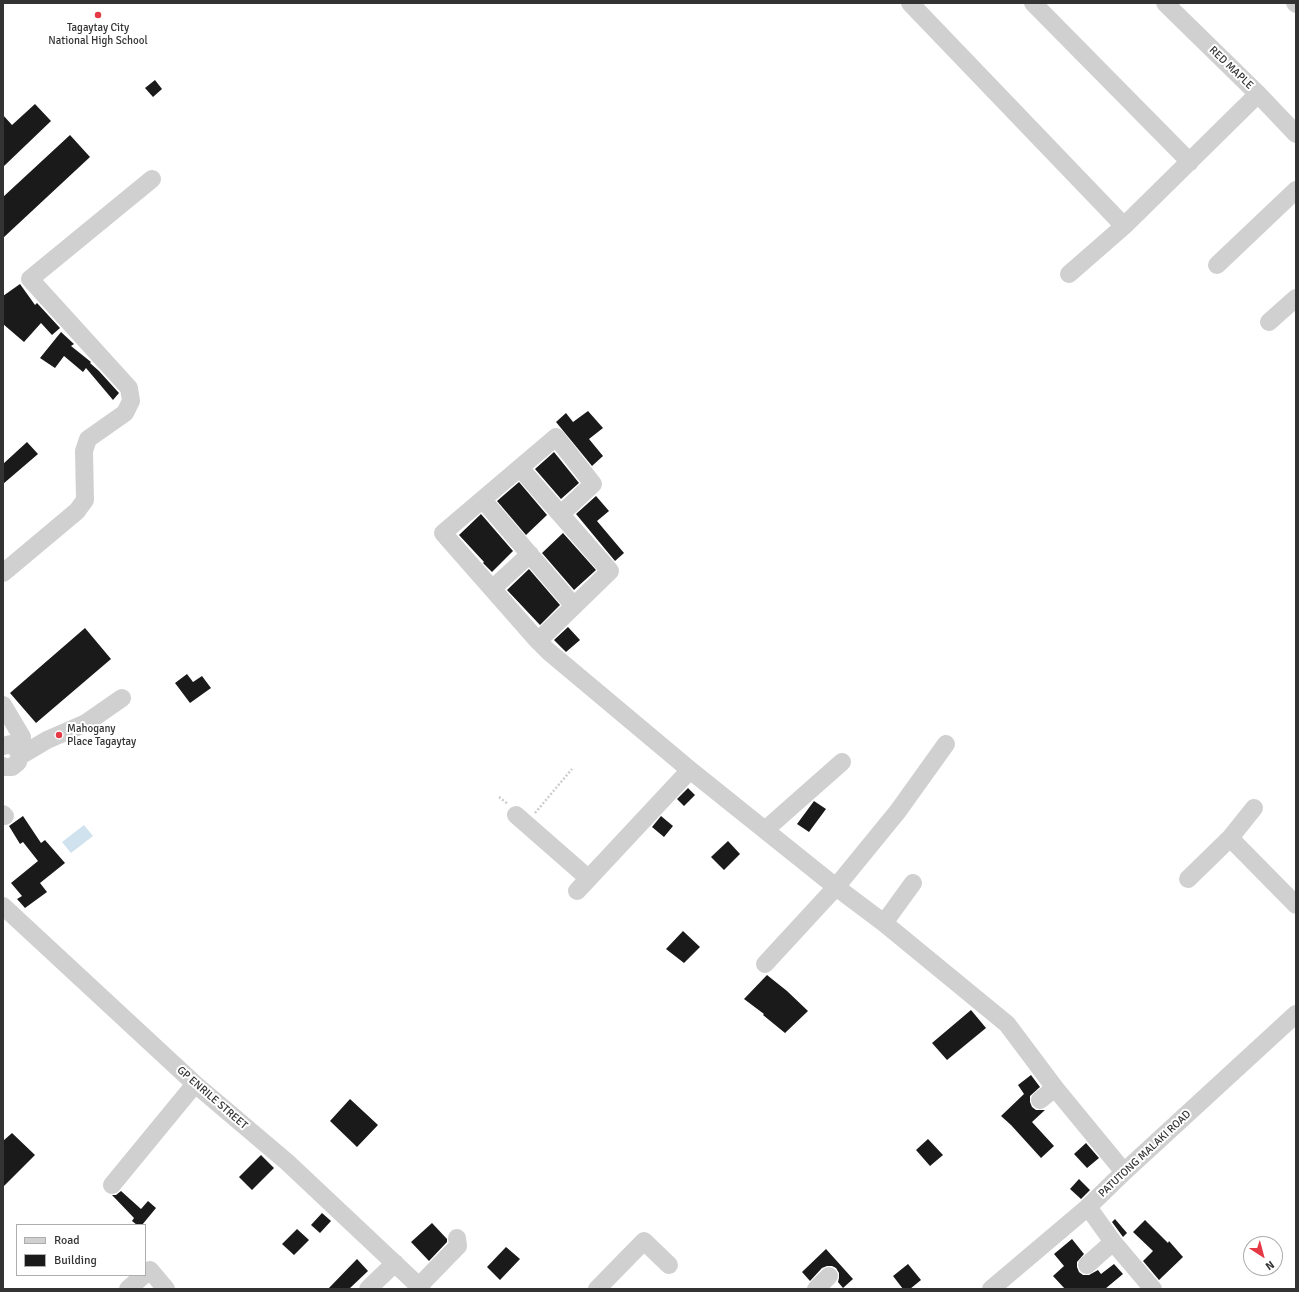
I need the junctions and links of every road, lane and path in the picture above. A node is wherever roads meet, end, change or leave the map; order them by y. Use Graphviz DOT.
graph roads {
  1 [pos="910,3"];
  2 [pos="1032,3"];
  3 [pos="1165,3"];
  4 [pos="1258,94"];
  5 [pos="1296,134"];
  6 [pos="1190,162"];
  7 [pos="152,179"];
  8 [pos="1296,190"];
  9 [pos="1124,226"];
  10 [pos="1217,264"];
  11 [pos="1069,274"];
  12 [pos="1296,298"];
  13 [pos="1269,322"];
  14 [pos="520,468"];
  15 [pos="483,500"];
  16 [pos="561,514"];
  17 [pos="530,554"];
  18 [pos="3,573"];
  19 [pos="492,589"];
  20 [pos="574,606"];
  21 [pos="538,641"];
  22 [pos="122,698"];
  23 [pos="3,705"];
  24 [pos="946,744"];
  25 [pos="13,750"];
  26 [pos="842,762"];
  27 [pos="3,766"];
  28 [pos="572,769"];
  29 [pos="690,770"];
  30 [pos="1254,808"];
  31 [pos="520,819"];
  32 [pos="765,830"];
  33 [pos="1230,838"];
  34 [pos="1188,879"];
  35 [pos="913,883"];
  36 [pos="836,887"];
  37 [pos="1296,905"];
  38 [pos="3,906"];
  39 [pos="884,923"];
  40 [pos="765,964"];
  41 [pos="1296,1014"];
  42 [pos="195,1084"];
  43 [pos="1056,1088"];
  44 [pos="1040,1100"];
  45 [pos="1124,1172"];
  46 [pos="112,1185"];
  47 [pos="1088,1207"];
  48 [pos="457,1238"];
  49 [pos="1113,1242"];
  50 [pos="395,1262"];
  51 [pos="1087,1264"];
  52 [pos="669,1266"];
  53 [pos="149,1271"];
  54 [pos="143,1276"];
  55 [pos="829,1276"];
  56 [pos="420,1287"];
  57 [pos="128,1289"];
  58 [pos="166,1289"];
  59 [pos="368,1289"];
  60 [pos="597,1289"];
  61 [pos="816,1289"];
  62 [pos="991,1289"];
  63 [pos="1153,1289"];
  1 -- 9 [label="street"];
  2 -- 6 [label="street"];
  3 -- 4 [label="street, RED MAPLE"];
  4 -- 5 [label="street, RED MAPLE"];
  4 -- 6 [label="street"];
  6 -- 9 [label="street"];
  7 -- 18 [label="street"];
  8 -- 10 [label="street"];
  9 -- 11 [label="street"];
  12 -- 13 [label="street"];
  14 -- 15 [label="street"];
  14 -- 16 [label="street"];
  14 -- 16 [label="street"];
  15 -- 17 [label="street"];
  15 -- 19 [label="street"];
  16 -- 20 [label="street"];
  17 -- 19 [label="street"];
  17 -- 20 [label="street"];
  19 -- 21 [label="street"];
  20 -- 21 [label="street"];
  21 -- 29 [label="street"];
  22 -- 25 [label="street"];
  23 -- 25 [label="street"];
  24 -- 36 [label="street"];
  25 -- 27 [label="street"];
  26 -- 32 [label="street"];
  28 -- 31 [label="path"];
  29 -- 31 [label="street"];
  29 -- 32 [label="street"];
  30 -- 33 [label="street"];
  32 -- 36 [label="street"];
  33 -- 34 [label="street"];
  33 -- 37 [label="street"];
  35 -- 39 [label="street"];
  36 -- 39 [label="street"];
  36 -- 40 [label="street"];
  38 -- 42 [label="street, GP ENRILE STREET"];
  39 -- 43 [label="street"];
  41 -- 45 [label="street, PATUTONG MALAKI ROAD"];
  42 -- 46 [label="street"];
  42 -- 50 [label="street, GP ENRILE STREET"];
  43 -- 44 [label="street"];
  43 -- 45 [label="street"];
  45 -- 47 [label="street, PATUTONG MALAKI ROAD"];
  47 -- 49 [label="street"];
  47 -- 62 [label="street, PATUTONG MALAKI ROAD"];
  48 -- 56 [label="street"];
  49 -- 51 [label="street"];
  49 -- 63 [label="street"];
  50 -- 56 [label="street, GP ENRILE STREET"];
  50 -- 59 [label="street"];
  52 -- 60 [label="street"];
  53 -- 58 [label="street"];
  54 -- 57 [label="street"];
  55 -- 61 [label="street"];
}
